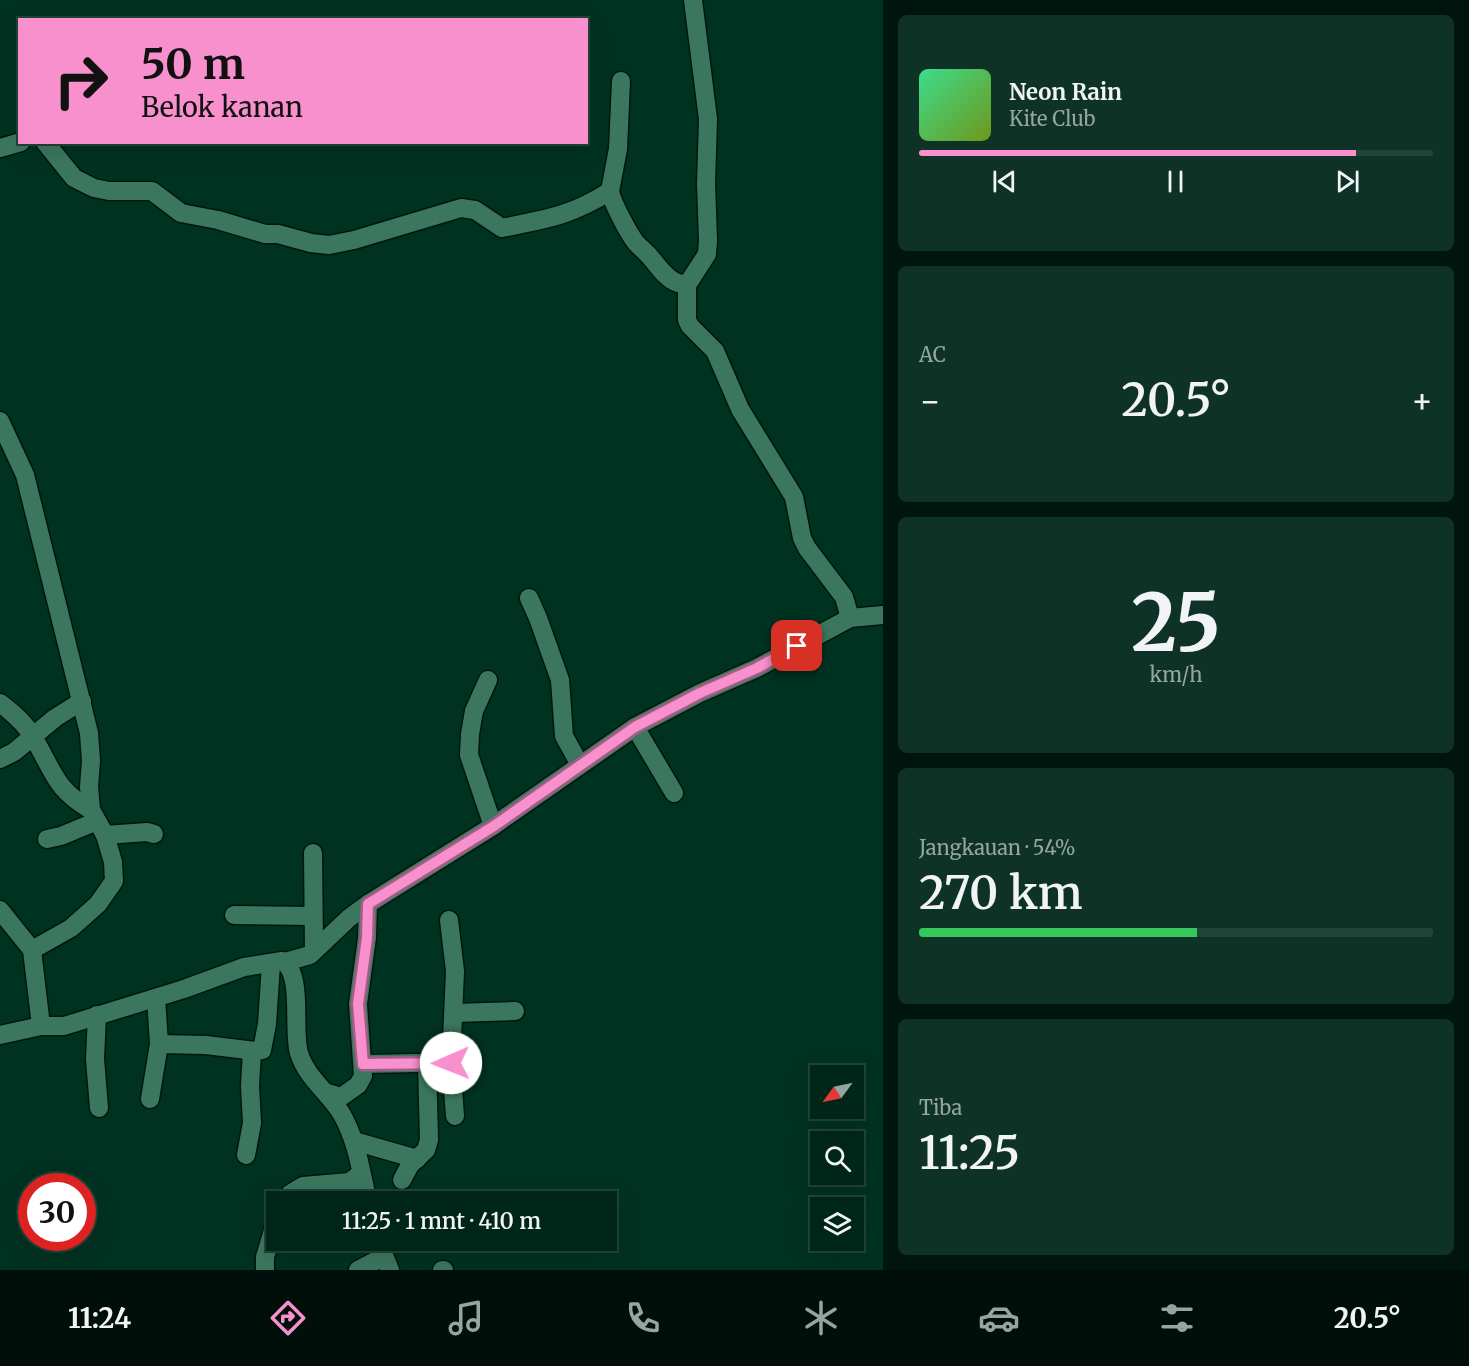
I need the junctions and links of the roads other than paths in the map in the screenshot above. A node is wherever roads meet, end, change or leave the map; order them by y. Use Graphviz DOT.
graph roads {
  1 [pos="693,0"];
  2 [pos="621,81"];
  3 [pos="18,143"];
  4 [pos="47,144"];
  5 [pos="0,148"];
  6 [pos="610,191"];
  7 [pos="687,285"];
  8 [pos="0,421"];
  9 [pos="529,598"];
  10 [pos="882,615"];
  11 [pos="850,618"];
  12 [pos="488,680"];
  13 [pos="82,701"];
  14 [pos="0,703"];
  15 [pos="635,727"];
  16 [pos="33,736"];
  17 [pos="0,759"];
  18 [pos="580,765"];
  19 [pos="674,794"];
  20 [pos="98,822"];
  21 [pos="494,826"];
  22 [pos="153,834"];
  23 [pos="47,839"];
  24 [pos="313,853"];
  25 [pos="368,904"];
  26 [pos="0,910"];
  27 [pos="234,915"];
  28 [pos="314,916"];
  29 [pos="449,920"];
  30 [pos="32,950"];
  31 [pos="314,950"];
  32 [pos="278,963"];
  33 [pos="156,998"];
  34 [pos="515,1011"];
  35 [pos="454,1013"];
  36 [pos="97,1015"];
  37 [pos="41,1026"];
  38 [pos="0,1035"];
  39 [pos="159,1044"];
  40 [pos="252,1051"];
  41 [pos="472,1062"];
  42 [pos="427,1063"];
  43 [pos="451,1063"];
  44 [pos="363,1064"];
  45 [pos="325,1092"];
  46 [pos="150,1100"];
  47 [pos="99,1108"];
  48 [pos="455,1116"];
  49 [pos="354,1141"];
  50 [pos="246,1155"];
  51 [pos="417,1159"];
  52 [pos="361,1173"];
  53 [pos="402,1180"];
  54 [pos="295,1191"];
  55 [pos="365,1191"];
  56 [pos="268,1251"];
  57 [pos="384,1256"];
  58 [pos="265,1270"];
  59 [pos="358,1270"];
  1 -- 7 [label="street"];
  2 -- 6 [label="street"];
  3 -- 5 [label="street"];
  4 -- 6 [label="street"];
  6 -- 7 [label="street"];
  7 -- 11 [label="street"];
  8 -- 13 [label="street"];
  9 -- 18 [label="street"];
  10 -- 11 [label="street"];
  11 -- 15 [label="street"];
  12 -- 21 [label="street"];
  13 -- 16 [label="street"];
  13 -- 20 [label="street"];
  14 -- 16 [label="street"];
  15 -- 18 [label="street"];
  15 -- 19 [label="street"];
  16 -- 17 [label="street"];
  16 -- 20 [label="street"];
  18 -- 21 [label="street"];
  20 -- 22 [label="street"];
  20 -- 23 [label="street"];
  20 -- 30 [label="street"];
  21 -- 25 [label="street"];
  24 -- 28 [label="street"];
  25 -- 31 [label="street"];
  25 -- 44 [label="street"];
  26 -- 30 [label="street"];
  27 -- 28 [label="street"];
  28 -- 31 [label="street"];
  29 -- 35 [label="street"];
  30 -- 37 [label="street"];
  31 -- 32 [label="street"];
  32 -- 33 [label="street"];
  32 -- 40 [label="street"];
  32 -- 45 [label="street"];
  33 -- 36 [label="street"];
  33 -- 39 [label="street"];
  34 -- 35 [label="street"];
  35 -- 43 [label="street"];
  36 -- 37 [label="street"];
  36 -- 47 [label="street"];
  37 -- 38 [label="street"];
  39 -- 40 [label="street"];
  39 -- 46 [label="street"];
  40 -- 50 [label="street"];
  41 -- 43 [label="street"];
  42 -- 43 [label="street"];
  42 -- 44 [label="street"];
  42 -- 51 [label="street"];
  43 -- 48 [label="street"];
  44 -- 45 [label="street"];
  45 -- 49 [label="street"];
  49 -- 51 [label="street"];
  49 -- 52 [label="street"];
  51 -- 53 [label="street"];
  52 -- 54 [label="street"];
  52 -- 55 [label="street"];
  56 -- 58 [label="street"];
  57 -- 59 [label="street"];
}
